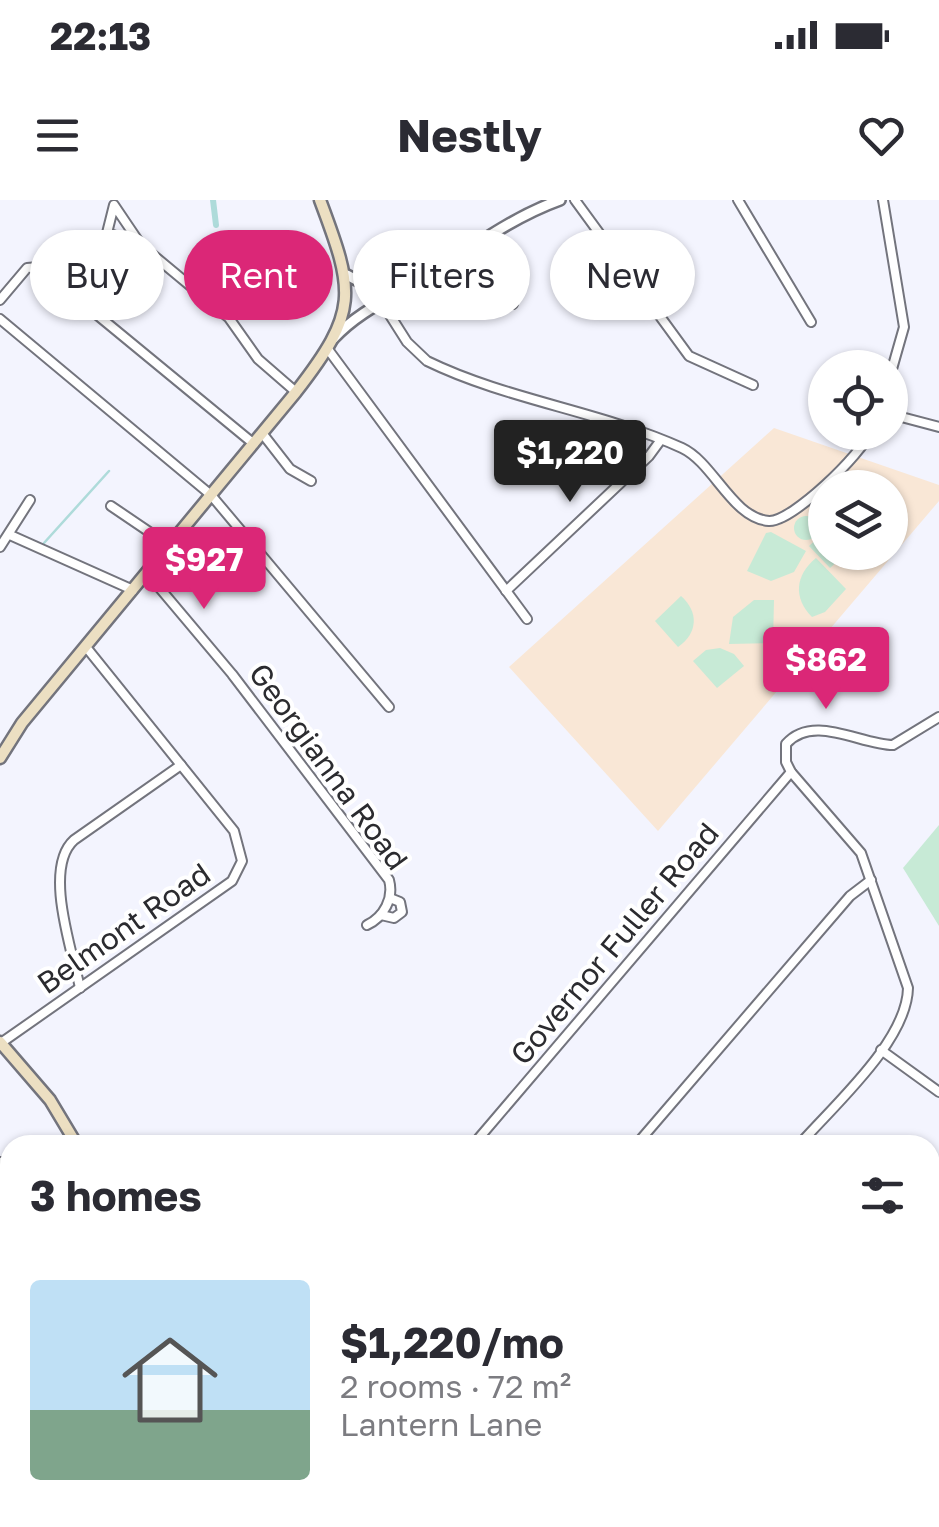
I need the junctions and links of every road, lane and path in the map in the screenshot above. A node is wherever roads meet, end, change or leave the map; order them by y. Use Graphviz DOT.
graph roads {
  1 [pos="320,200"];
  2 [pos="575,200"];
  3 [pos="738,200"];
  4 [pos="883,200"];
  5 [pos="552,201"];
  6 [pos="113,203"];
  7 [pos="108,230"];
  8 [pos="131,230"];
  9 [pos="497,230"];
  10 [pos="164,264"];
  11 [pos="346,275"];
  12 [pos="353,279"];
  13 [pos="0,300"];
  14 [pos="0,319"];
  15 [pos="359,320"];
  16 [pos="396,320"];
  17 [pos="811,322"];
  18 [pos="328,346"];
  19 [pos="897,350"];
  20 [pos="753,385"];
  21 [pos="296,392"];
  22 [pos="908,419"];
  23 [pos="939,427"];
  24 [pos="262,433"];
  25 [pos="660,440"];
  26 [pos="254,444"];
  27 [pos="863,450"];
  28 [pos="311,481"];
  29 [pos="212,495"];
  30 [pos="30,500"];
  31 [pos="111,506"];
  32 [pos="10,536"];
  33 [pos="170,546"];
  34 [pos="0,547"];
  35 [pos="147,573"];
  36 [pos="133,590"];
  37 [pos="506,591"];
  38 [pos="527,620"];
  39 [pos="86,647"];
  40 [pos="389,707"];
  41 [pos="939,717"];
  42 [pos="0,758"];
  43 [pos="181,766"];
  44 [pos="791,772"];
  45 [pos="871,880"];
  46 [pos="390,898"];
  47 [pos="381,914"];
  48 [pos="368,925"];
  49 [pos="80,988"];
  50 [pos="0,1042"];
  51 [pos="881,1050"];
  52 [pos="939,1092"];
  53 [pos="70,1135"];
  54 [pos="481,1135"];
  55 [pos="645,1135"];
  56 [pos="808,1135"];
  1 -- 11 [label="main road"];
  2 -- 20 [label="street"];
  3 -- 17 [label="street"];
  4 -- 19 [label="street"];
  5 -- 9 [label="street"];
  6 -- 7 [label="street"];
  6 -- 8 [label="street"];
  10 -- 21 [label="street"];
  11 -- 12 [label="street"];
  11 -- 18 [label="main road"];
  13 -- 26 [label="street"];
  14 -- 29 [label="street"];
  15 -- 18 [label="street"];
  16 -- 25 [label="street"];
  18 -- 21 [label="main road"];
  18 -- 37 [label="street"];
  21 -- 24 [label="main road"];
  22 -- 23 [label="street"];
  24 -- 26 [label="main road"];
  24 -- 28 [label="street"];
  25 -- 27 [label="street"];
  25 -- 37 [label="street"];
  26 -- 29 [label="main road"];
  29 -- 33 [label="main road"];
  29 -- 40 [label="street"];
  30 -- 32 [label="street"];
  31 -- 33 [label="street"];
  32 -- 34 [label="street"];
  32 -- 36 [label="street"];
  33 -- 35 [label="main road"];
  35 -- 36 [label="main road"];
  35 -- 46 [label="street, Georgianna Road"];
  36 -- 39 [label="main road"];
  37 -- 38 [label="street"];
  39 -- 42 [label="main road"];
  39 -- 43 [label="street, Belmont Road"];
  41 -- 44 [label="street"];
  43 -- 49 [label="street"];
  43 -- 49 [label="street, Belmont Road"];
  44 -- 45 [label="street"];
  44 -- 54 [label="street, Governor Fuller Road"];
  45 -- 51 [label="street"];
  45 -- 55 [label="street"];
  46 -- 47 [label="street, Georgianna Road"];
  46 -- 47 [label="street, Georgianna Road"];
  47 -- 48 [label="street, Georgianna Road"];
  49 -- 50 [label="street, Belmont Road"];
  50 -- 53 [label="main road"];
  51 -- 52 [label="street"];
  51 -- 56 [label="street"];
}
